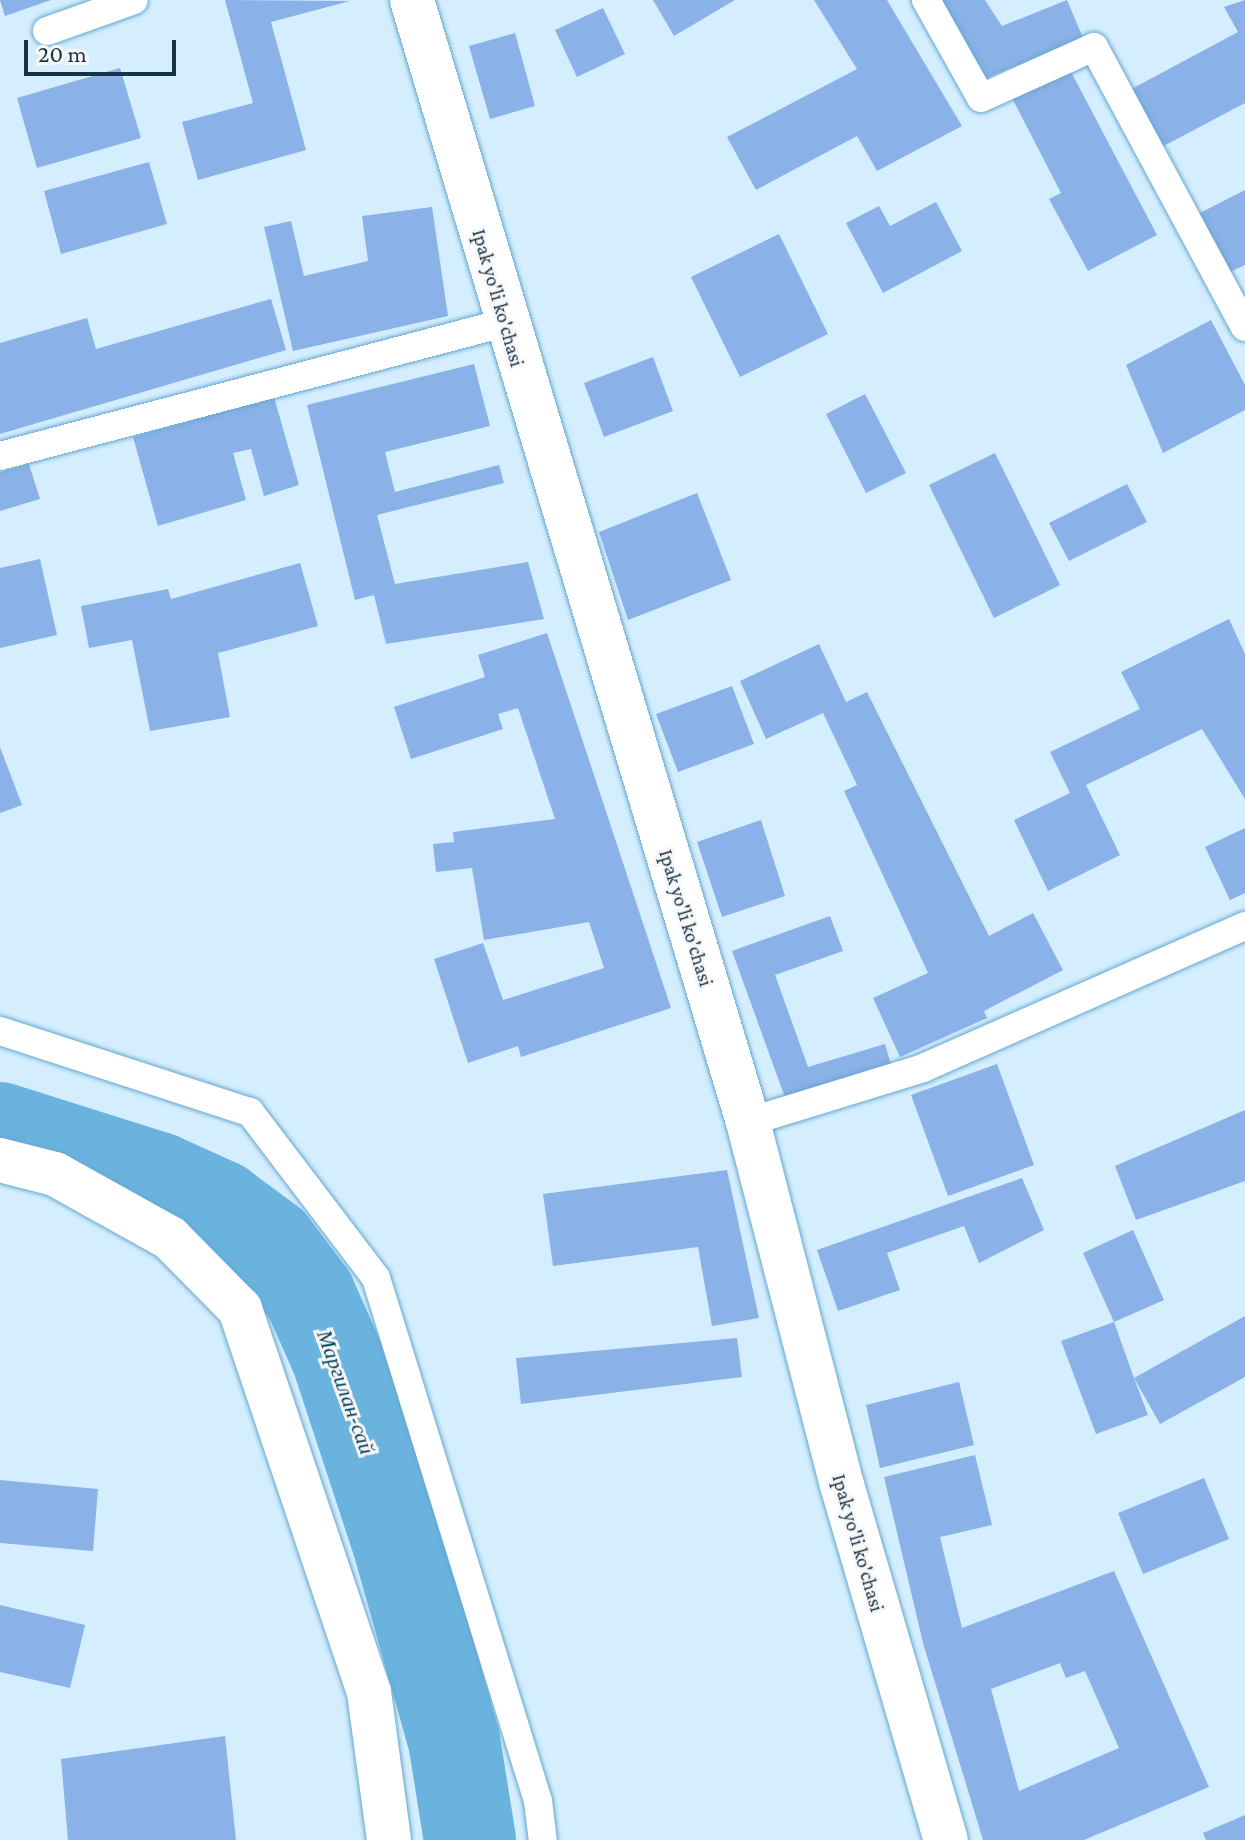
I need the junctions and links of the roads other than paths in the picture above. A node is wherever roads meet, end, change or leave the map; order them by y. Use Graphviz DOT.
graph roads {
  1 [pos="134,0"];
  2 [pos="412,0"];
  3 [pos="926,0"];
  4 [pos="47,31"];
  5 [pos="1235,285"];
  6 [pos="504,323"];
  7 [pos="1245,327"];
  8 [pos="0,456"];
  9 [pos="1245,926"];
  10 [pos="0,1031"];
  11 [pos="748,1122"];
  12 [pos="0,1160"];
  13 [pos="389,1840"];
  14 [pos="543,1840"];
  15 [pos="946,1840"];
  1 -- 4 [label="lane"];
  2 -- 6 [label="main road, Ipak yo'li ko'chasi"];
  3 -- 5 [label="lane"];
  5 -- 7 [label="lane"];
  6 -- 8 [label="lane"];
  6 -- 11 [label="main road, Ipak yo'li ko'chasi"];
  9 -- 11 [label="lane"];
  10 -- 14 [label="lane"];
  11 -- 15 [label="main road, Ipak yo'li ko'chasi"];
  12 -- 13 [label="main road"];
}
